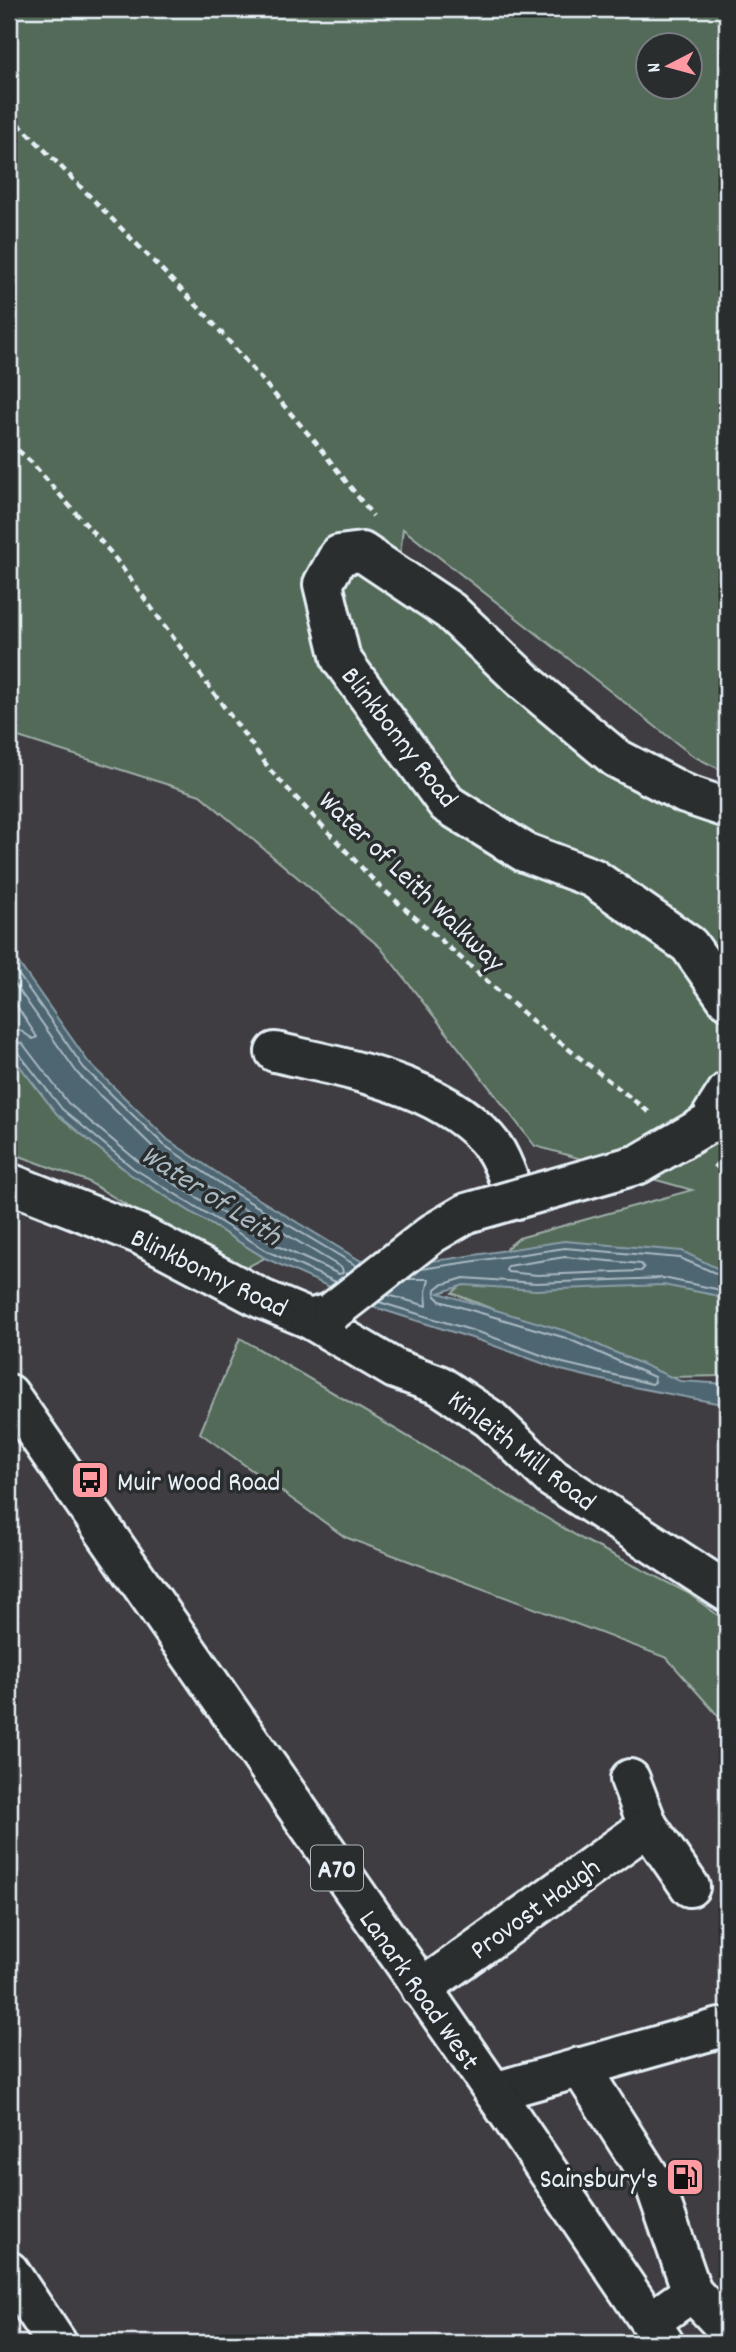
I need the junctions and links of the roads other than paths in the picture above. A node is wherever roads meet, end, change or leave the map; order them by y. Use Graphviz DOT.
graph roads {
  1 [pos="727,808"];
  2 [pos="727,999"];
  3 [pos="275,1052"];
  4 [pos="727,1092"];
  5 [pos="9,1183"];
  6 [pos="516,1198"];
  7 [pos="321,1315"];
  8 [pos="9,1394"];
  9 [pos="727,1592"];
  10 [pos="630,1779"];
  11 [pos="648,1826"];
  12 [pos="690,1887"];
  13 [pos="421,1989"];
  14 [pos="727,2029"];
  15 [pos="580,2067"];
  16 [pos="494,2092"];
  17 [pos="9,2271"];
  18 [pos="692,2291"];
  19 [pos="727,2329"];
  20 [pos="657,2333"];
  21 [pos="57,2343"];
  1 -- 2 [label="street, Blinkbonny Road"];
  3 -- 6 [label="street"];
  4 -- 6 [label="street, bridge"];
  5 -- 7 [label="street, Blinkbonny Road"];
  6 -- 7 [label="street, bridge"];
  7 -- 9 [label="street, Kinleith Mill Road"];
  8 -- 13 [label="street, Lanark Road West / A70"];
  10 -- 11 [label="street"];
  11 -- 12 [label="street"];
  11 -- 13 [label="street, Provost Haugh"];
  13 -- 16 [label="street, Lanark Road West / A70"];
  14 -- 15 [label="street"];
  15 -- 16 [label="street"];
  15 -- 18 [label="street"];
  16 -- 20 [label="street, Lanark Road West / A70"];
  17 -- 21 [label="street"];
  18 -- 19 [label="street"];
  18 -- 20 [label="street"];
}
